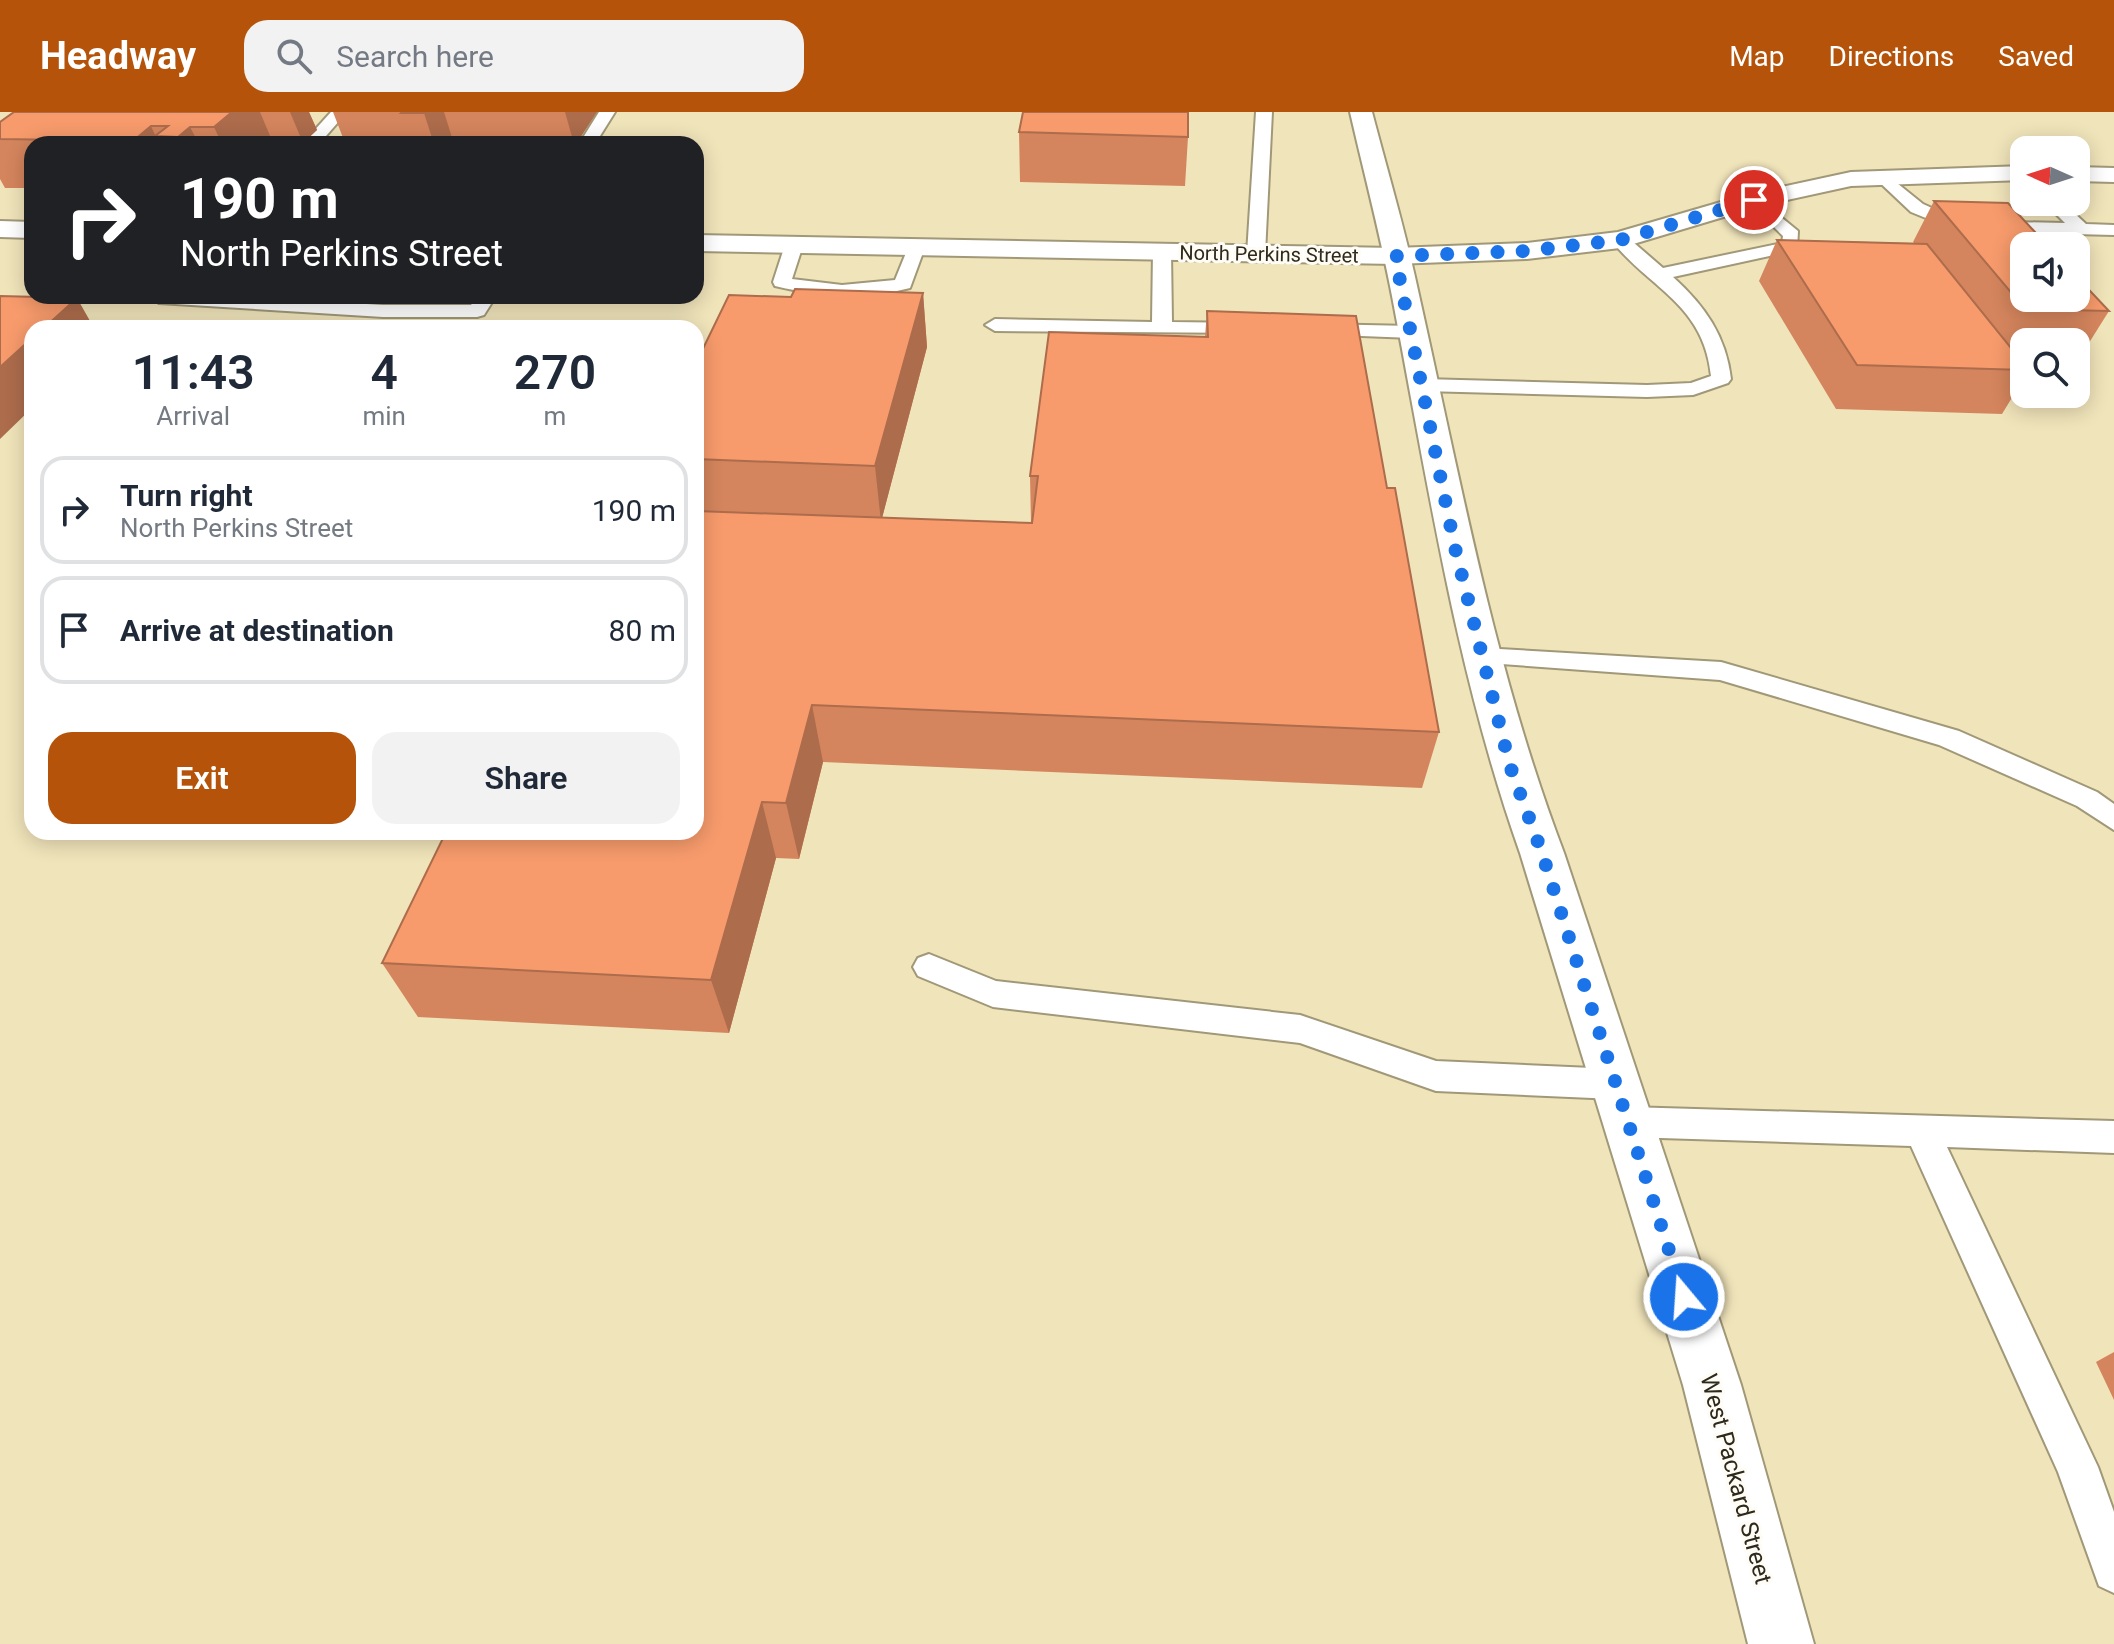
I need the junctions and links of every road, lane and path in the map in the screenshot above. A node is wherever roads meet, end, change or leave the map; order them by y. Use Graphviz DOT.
graph roads {
  1 [pos="339,112"];
  2 [pos="607,112"];
  3 [pos="1264,112"];
  4 [pos="1361,112"];
  5 [pos="317,136"];
  6 [pos="592,136"];
  7 [pos="2010,174"];
  8 [pos="2090,174"];
  9 [pos="2114,175"];
  10 [pos="1882,176"];
  11 [pos="1754,200"];
  12 [pos="2067,216"];
  13 [pos="0,229"];
  14 [pos="24,230"];
  15 [pos="2082,230"];
  16 [pos="2114,230"];
  17 [pos="1620,240"];
  18 [pos="704,243"];
  19 [pos="794,245"];
  20 [pos="916,247"];
  21 [pos="1162,252"];
  22 [pos="1256,254"];
  23 [pos="1395,256"];
  24 [pos="1658,275"];
  25 [pos="287,304"];
  26 [pos="482,304"];
  27 [pos="995,325"];
  28 [pos="1162,328"];
  29 [pos="1272,330"];
  30 [pos="1303,330"];
  31 [pos="1412,332"];
  32 [pos="1423,385"];
  33 [pos="1482,656"];
  34 [pos="2114,819"];
  35 [pos="929,967"];
  36 [pos="1621,1103"];
  37 [pos="1922,1131"];
  38 [pos="2114,1137"];
  39 [pos="2114,1571"];
  40 [pos="1781,1644"];
  1 -- 5 [label="lane"];
  2 -- 6 [label="lane"];
  3 -- 22 [label="lane"];
  4 -- 23 [label="street, West Packard Street"];
  7 -- 10 [label="street, North Perkins Street"];
  8 -- 9 [label="street"];
  10 -- 11 [label="street, North Perkins Street"];
  10 -- 15 [label="lane"];
  11 -- 17 [label="street, North Perkins Street"];
  11 -- 24 [label="lane"];
  12 -- 15 [label="lane"];
  13 -- 14 [label="street"];
  15 -- 16 [label="lane"];
  17 -- 23 [label="street, North Perkins Street"];
  17 -- 24 [label="lane"];
  18 -- 19 [label="street, North Perkins Street"];
  19 -- 20 [label="street, North Perkins Street"];
  19 -- 20 [label="lane"];
  20 -- 21 [label="street, North Perkins Street"];
  21 -- 22 [label="street, North Perkins Street"];
  21 -- 28 [label="lane"];
  22 -- 23 [label="street, North Perkins Street"];
  23 -- 31 [label="street, West Packard Street"];
  24 -- 32 [label="lane"];
  25 -- 26 [label="lane"];
  27 -- 28 [label="lane"];
  28 -- 29 [label="lane"];
  30 -- 31 [label="lane"];
  31 -- 32 [label="street, West Packard Street"];
  32 -- 33 [label="street, West Packard Street"];
  33 -- 34 [label="lane"];
  33 -- 36 [label="street, West Packard Street"];
  35 -- 36 [label="lane"];
  36 -- 37 [label="lane"];
  36 -- 40 [label="street, West Packard Street"];
  37 -- 38 [label="lane"];
  37 -- 39 [label="lane"];
}
